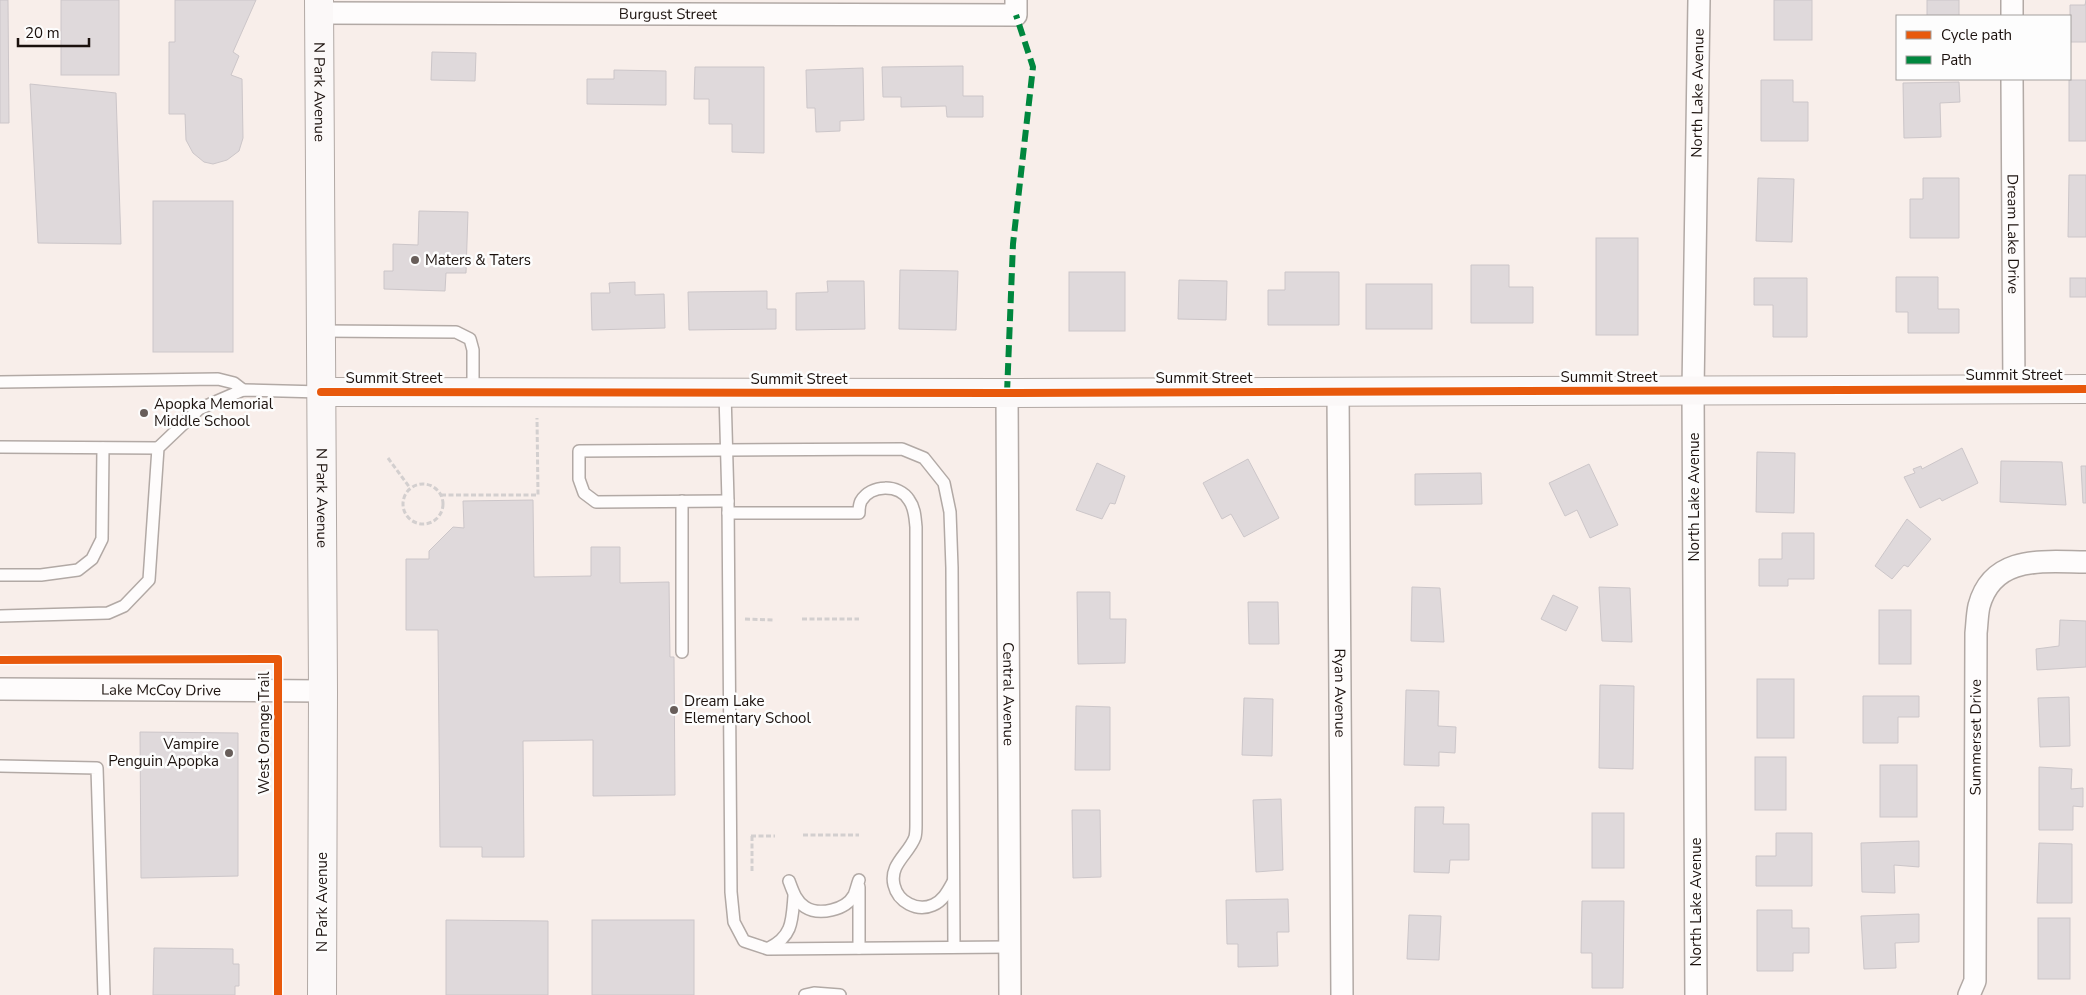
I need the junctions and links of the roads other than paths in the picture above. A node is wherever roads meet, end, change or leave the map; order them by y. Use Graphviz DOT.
graph roads {
  1 [pos="1699,0"];
  2 [pos="2012,0"];
  3 [pos="319,7"];
  4 [pos="1016,8"];
  5 [pos="2012,15"];
  6 [pos="2012,80"];
  7 [pos="321,331"];
  8 [pos="0,382"];
  9 [pos="2014,389"];
  10 [pos="2086,389"];
  11 [pos="243,390"];
  12 [pos="1693,390"];
  13 [pos="321,392"];
  14 [pos="473,392"];
  15 [pos="725,392"];
  16 [pos="1338,392"];
  17 [pos="1007,393"];
  18 [pos="0,447"];
  19 [pos="103,448"];
  20 [pos="158,448"];
  21 [pos="725,450"];
  22 [pos="682,501"];
  23 [pos="728,507"];
  24 [pos="2086,562"];
  25 [pos="0,575"];
  26 [pos="0,616"];
  27 [pos="682,652"];
  28 [pos="0,689"];
  29 [pos="323,691"];
  30 [pos="0,766"];
  31 [pos="789,882"];
  32 [pos="954,882"];
  33 [pos="794,896"];
  34 [pos="1010,947"];
  35 [pos="859,948"];
  36 [pos="954,948"];
  37 [pos="768,949"];
  38 [pos="104,995"];
  39 [pos="322,995"];
  40 [pos="806,995"];
  41 [pos="840,995"];
  42 [pos="1010,995"];
  43 [pos="1342,995"];
  44 [pos="1696,995"];
  45 [pos="1969,995"];
  1 -- 12 [label="street, North Lake Avenue"];
  2 -- 5 [label="street"];
  3 -- 4 [label="street, Burgust Street"];
  3 -- 7 [label="street, N Park Avenue"];
  6 -- 9 [label="street, Dream Lake Drive"];
  7 -- 13 [label="street, N Park Avenue"];
  7 -- 14 [label="lane"];
  8 -- 11 [label="lane"];
  9 -- 10 [label="street, Summit Street"];
  9 -- 12 [label="street, Summit Street"];
  11 -- 13 [label="lane"];
  11 -- 20 [label="lane"];
  12 -- 16 [label="street, Summit Street"];
  12 -- 44 [label="street, North Lake Avenue"];
  13 -- 14 [label="street, Summit Street"];
  13 -- 29 [label="street, N Park Avenue"];
  14 -- 15 [label="street, Summit Street"];
  15 -- 17 [label="street, Summit Street"];
  15 -- 21 [label="lane"];
  16 -- 17 [label="street, Summit Street"];
  16 -- 43 [label="street, Ryan Avenue"];
  17 -- 34 [label="street, Central Avenue"];
  18 -- 19 [label="lane"];
  19 -- 20 [label="lane"];
  19 -- 25 [label="lane"];
  20 -- 26 [label="lane"];
  21 -- 22 [label="lane"];
  21 -- 23 [label="lane"];
  21 -- 32 [label="lane"];
  22 -- 23 [label="lane"];
  22 -- 27 [label="lane"];
  23 -- 32 [label="lane"];
  23 -- 37 [label="lane"];
  24 -- 45 [label="street, Summerset Drive"];
  28 -- 29 [label="street, Lake McCoy Drive"];
  29 -- 39 [label="street, N Park Avenue"];
  30 -- 38 [label="lane"];
  31 -- 33 [label="lane"];
  32 -- 36 [label="lane"];
  33 -- 35 [label="lane"];
  33 -- 37 [label="lane"];
  34 -- 36 [label="lane"];
  34 -- 42 [label="street, Central Avenue"];
  35 -- 36 [label="lane"];
  35 -- 37 [label="lane"];
  40 -- 41 [label="lane"];
}
